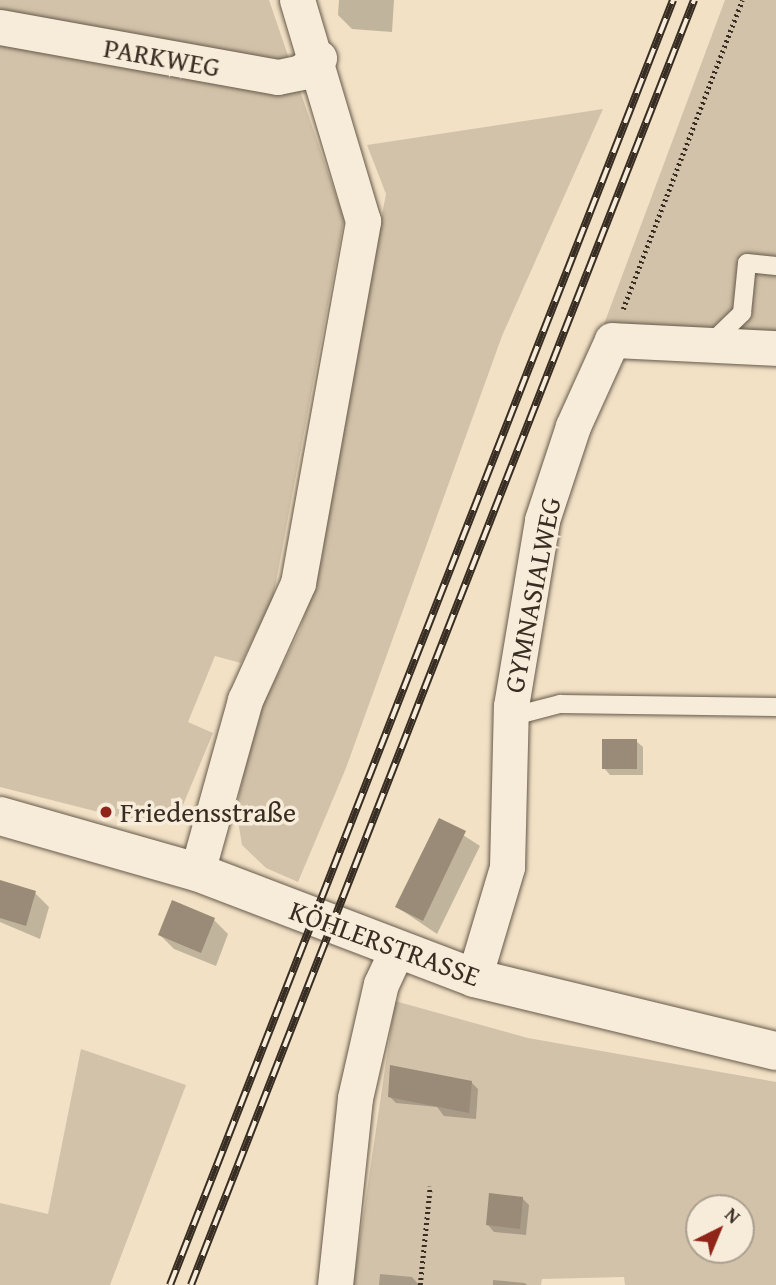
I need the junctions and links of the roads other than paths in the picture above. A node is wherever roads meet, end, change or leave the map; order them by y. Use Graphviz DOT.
graph roads {
  1 [pos="297,0"];
  2 [pos="0,27"];
  3 [pos="319,58"];
  4 [pos="776,265"];
  5 [pos="710,344"];
  6 [pos="776,348"];
  7 [pos="776,707"];
  8 [pos="510,717"];
  9 [pos="0,816"];
  10 [pos="197,872"];
  11 [pos="397,950"];
  12 [pos="474,978"];
  13 [pos="776,1051"];
  14 [pos="335,1285"];
  1 -- 3 [label="street"];
  2 -- 3 [label="street, PARKWEG"];
  3 -- 10 [label="street"];
  4 -- 5 [label="lane"];
  5 -- 6 [label="street"];
  5 -- 8 [label="street, GYMNASIALWEG"];
  7 -- 8 [label="lane"];
  8 -- 12 [label="street, GYMNASIALWEG"];
  9 -- 10 [label="street, KÖHLERSTRASSE"];
  10 -- 11 [label="street, KÖHLERSTRASSE"];
  11 -- 12 [label="street, KÖHLERSTRASSE"];
  11 -- 14 [label="street"];
  12 -- 13 [label="street, KÖHLERSTRASSE"];
}
